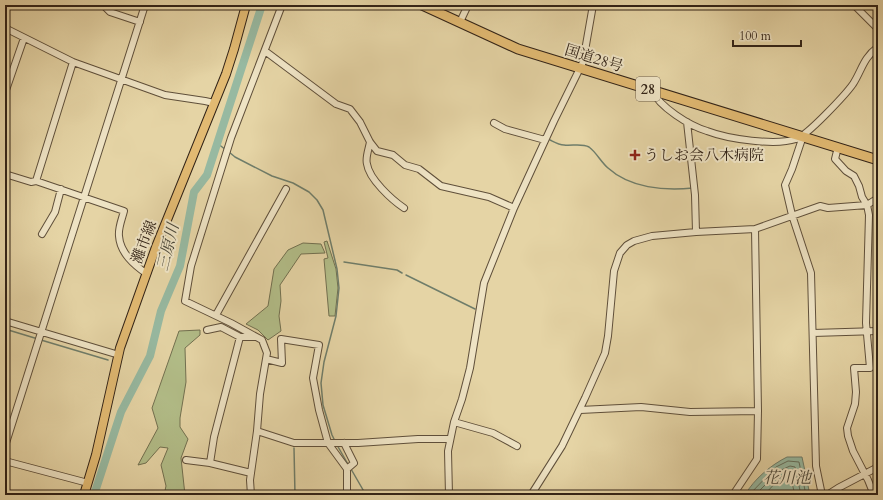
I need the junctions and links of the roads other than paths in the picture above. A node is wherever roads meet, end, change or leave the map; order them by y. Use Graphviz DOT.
graph roads {
  1 [pos="103,5"];
  2 [pos="145,5"];
  3 [pos="246,5"];
  4 [pos="282,5"];
  5 [pos="422,5"];
  6 [pos="468,5"];
  7 [pos="593,5"];
  8 [pos="854,5"];
  9 [pos="140,22"];
  10 [pos="460,22"];
  11 [pos="5,28"];
  12 [pos="878,29"];
  13 [pos="24,38"];
  14 [pos="878,47"];
  15 [pos="265,51"];
  16 [pos="73,62"];
  17 [pos="579,68"];
  18 [pos="122,79"];
  19 [pos="652,90"];
  20 [pos="5,91"];
  21 [pos="214,103"];
  22 [pos="687,122"];
  23 [pos="494,123"];
  24 [pos="803,136"];
  25 [pos="545,140"];
  26 [pos="370,142"];
  27 [pos="838,147"];
  28 [pos="878,160"];
  29 [pos="5,174"];
  30 [pos="36,181"];
  31 [pos="61,189"];
  32 [pos="286,189"];
  33 [pos="84,198"];
  34 [pos="878,198"];
  35 [pos="867,205"];
  36 [pos="404,208"];
  37 [pos="514,208"];
  38 [pos="792,215"];
  39 [pos="755,229"];
  40 [pos="696,232"];
  41 [pos="42,234"];
  42 [pos="147,274"];
  43 [pos="216,315"];
  44 [pos="5,321"];
  45 [pos="207,330"];
  46 [pos="40,332"];
  47 [pos="867,332"];
  48 [pos="878,332"];
  49 [pos="813,333"];
  50 [pos="240,337"];
  51 [pos="258,338"];
  52 [pos="119,355"];
  53 [pos="266,359"];
  54 [pos="580,410"];
  55 [pos="758,411"];
  56 [pos="454,422"];
  57 [pos="257,431"];
  58 [pos="450,439"];
  59 [pos="329,443"];
  60 [pos="343,443"];
  61 [pos="5,446"];
  62 [pos="517,446"];
  63 [pos="186,460"];
  64 [pos="5,461"];
  65 [pos="210,463"];
  66 [pos="878,467"];
  67 [pos="347,469"];
  68 [pos="251,473"];
  69 [pos="865,474"];
  70 [pos="88,482"];
  71 [pos="84,495"];
  72 [pos="251,495"];
  73 [pos="347,495"];
  74 [pos="449,495"];
  75 [pos="531,495"];
  76 [pos="734,495"];
  77 [pos="822,495"];
  78 [pos="827,495"];
  79 [pos="874,495"];
  1 -- 9 [label="street"];
  2 -- 9 [label="street"];
  3 -- 21 [label="main road, 灘市線"];
  4 -- 15 [label="street"];
  5 -- 10 [label="highway, 国道28号 / 28"];
  6 -- 10 [label="street"];
  7 -- 17 [label="street"];
  8 -- 12 [label="street"];
  9 -- 18 [label="street"];
  10 -- 17 [label="highway, 国道28号 / 28"];
  11 -- 13 [label="street"];
  13 -- 16 [label="street"];
  13 -- 20 [label="street"];
  14 -- 24 [label="street"];
  15 -- 26 [label="street"];
  15 -- 43 [label="street"];
  16 -- 18 [label="street"];
  16 -- 30 [label="street"];
  17 -- 19 [label="highway, 国道28号 / 28"];
  17 -- 25 [label="street"];
  18 -- 21 [label="street"];
  18 -- 33 [label="street"];
  19 -- 22 [label="street"];
  19 -- 24 [label="highway, 国道28号 / 28"];
  21 -- 42 [label="main road, 灘市線"];
  22 -- 24 [label="street"];
  22 -- 40 [label="street"];
  23 -- 25 [label="street"];
  24 -- 27 [label="highway, 国道28号 / 28"];
  24 -- 38 [label="street"];
  25 -- 37 [label="street"];
  26 -- 36 [label="street"];
  26 -- 37 [label="street"];
  27 -- 28 [label="highway, 国道28号 / 28"];
  27 -- 35 [label="street"];
  29 -- 30 [label="street"];
  30 -- 31 [label="street"];
  31 -- 33 [label="street"];
  31 -- 41 [label="street"];
  32 -- 43 [label="street"];
  33 -- 42 [label="street"];
  33 -- 46 [label="street"];
  34 -- 35 [label="street"];
  35 -- 38 [label="street"];
  35 -- 47 [label="street"];
  37 -- 56 [label="street"];
  38 -- 39 [label="street"];
  38 -- 49 [label="street"];
  39 -- 40 [label="street"];
  39 -- 55 [label="street"];
  40 -- 54 [label="street"];
  42 -- 52 [label="main road, 灘市線"];
  43 -- 51 [label="street"];
  44 -- 46 [label="street"];
  45 -- 50 [label="street"];
  46 -- 52 [label="street"];
  46 -- 61 [label="street"];
  47 -- 48 [label="street"];
  47 -- 49 [label="street"];
  47 -- 69 [label="street"];
  49 -- 77 [label="street"];
  50 -- 51 [label="street"];
  50 -- 65 [label="street"];
  51 -- 53 [label="street"];
  52 -- 70 [label="main road, 灘市線"];
  53 -- 57 [label="street"];
  53 -- 59 [label="street"];
  54 -- 55 [label="street"];
  54 -- 75 [label="street"];
  55 -- 76 [label="street"];
  56 -- 58 [label="street"];
  56 -- 62 [label="street"];
  57 -- 59 [label="street"];
  57 -- 68 [label="street"];
  58 -- 60 [label="street"];
  58 -- 74 [label="street"];
  59 -- 60 [label="street"];
  59 -- 67 [label="street"];
  60 -- 67 [label="street"];
  63 -- 65 [label="street"];
  64 -- 70 [label="street"];
  65 -- 68 [label="street"];
  66 -- 69 [label="street"];
  67 -- 73 [label="street"];
  68 -- 72 [label="street"];
  69 -- 78 [label="street"];
  69 -- 79 [label="street"];
  70 -- 71 [label="main road, 灘市線"];
}
